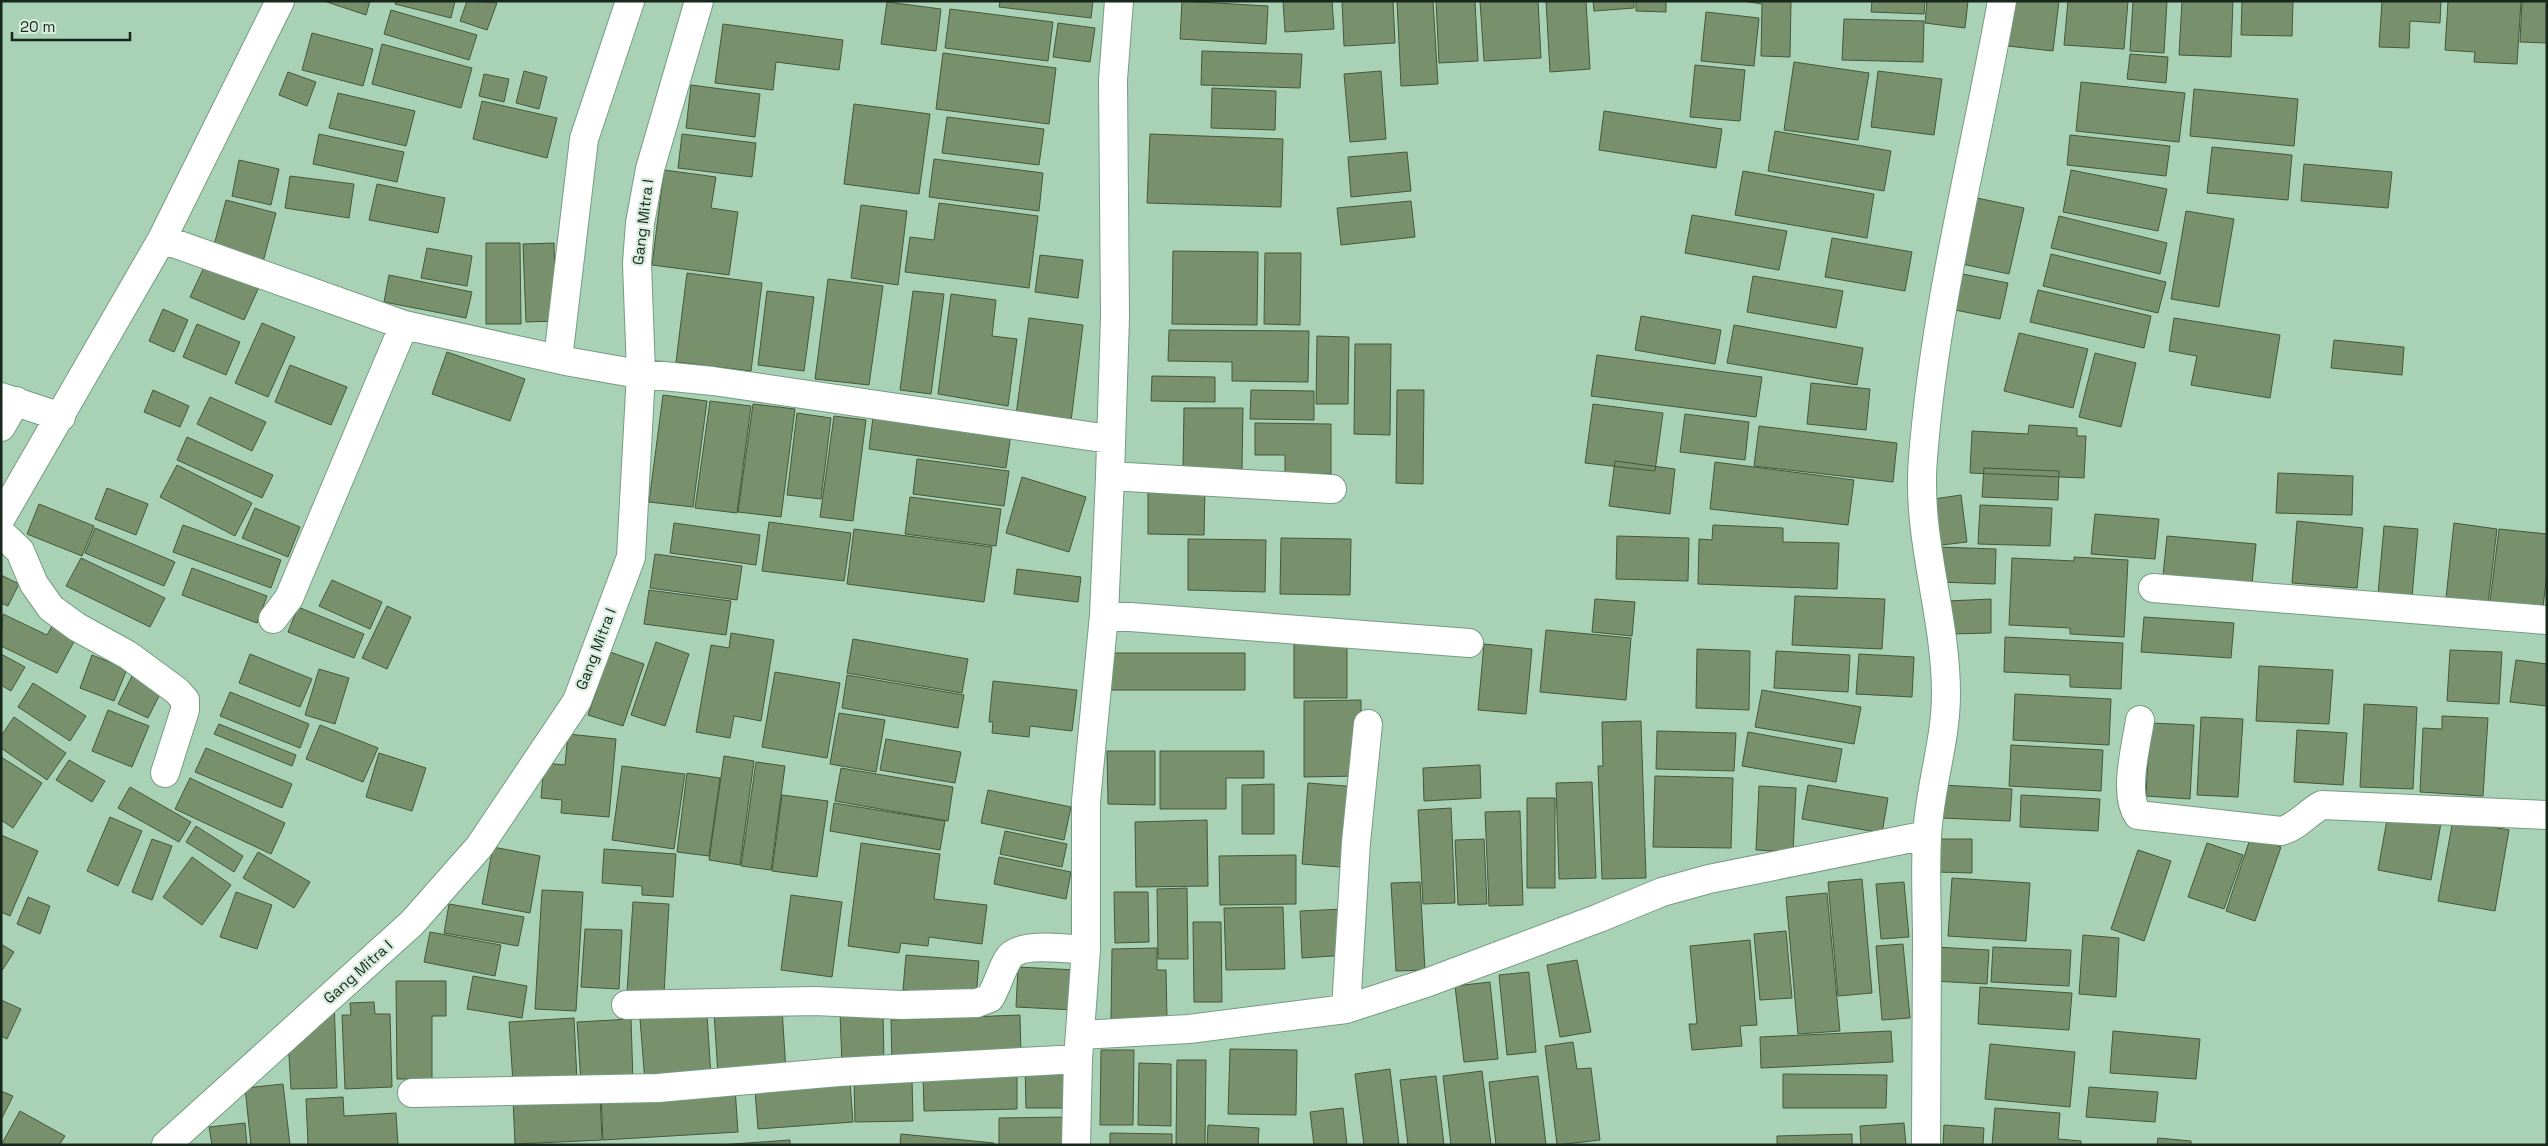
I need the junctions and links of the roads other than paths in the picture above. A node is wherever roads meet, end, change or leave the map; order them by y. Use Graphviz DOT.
graph roads {
  1 [pos="280,1"];
  2 [pos="630,1"];
  3 [pos="699,1"];
  4 [pos="1120,1"];
  5 [pos="2002,1"];
  6 [pos="162,239"];
  7 [pos="404,325"];
  8 [pos="565,360"];
  9 [pos="637,373"];
  10 [pos="9,399"];
  11 [pos="61,417"];
  12 [pos="1,427"];
  13 [pos="1109,439"];
  14 [pos="1110,476"];
  15 [pos="1332,490"];
  16 [pos="1,518"];
  17 [pos="1,533"];
  18 [pos="2153,588"];
  19 [pos="1104,615"];
  20 [pos="273,619"];
  21 [pos="2547,620"];
  22 [pos="1468,643"];
  23 [pos="2140,720"];
  24 [pos="1368,724"];
  25 [pos="165,774"];
  26 [pos="2547,815"];
  27 [pos="1927,835"];
  28 [pos="1086,950"];
  29 [pos="626,1005"];
  30 [pos="1346,1009"];
  31 [pos="1079,1047"];
  32 [pos="412,1094"];
  33 [pos="166,1145"];
  34 [pos="1076,1145"];
  35 [pos="1926,1145"];
  1 -- 6 [label="street"];
  2 -- 8 [label="street"];
  3 -- 9 [label="street, Gang Mitra I"];
  4 -- 13 [label="street"];
  5 -- 27 [label="street"];
  6 -- 7 [label="street"];
  6 -- 11 [label="street"];
  7 -- 8 [label="street"];
  7 -- 20 [label="street"];
  8 -- 9 [label="street"];
  9 -- 13 [label="street"];
  9 -- 33 [label="street, Gang Mitra I"];
  10 -- 11 [label="street"];
  10 -- 12 [label="street"];
  11 -- 16 [label="street"];
  13 -- 14 [label="street"];
  14 -- 15 [label="street"];
  14 -- 19 [label="street"];
  17 -- 25 [label="street"];
  18 -- 21 [label="street"];
  19 -- 22 [label="street"];
  19 -- 28 [label="street"];
  23 -- 26 [label="street"];
  24 -- 30 [label="street"];
  27 -- 30 [label="street"];
  27 -- 35 [label="street"];
  28 -- 29 [label="street"];
  28 -- 31 [label="street"];
  30 -- 31 [label="street"];
  31 -- 32 [label="street"];
  31 -- 34 [label="street"];
}
